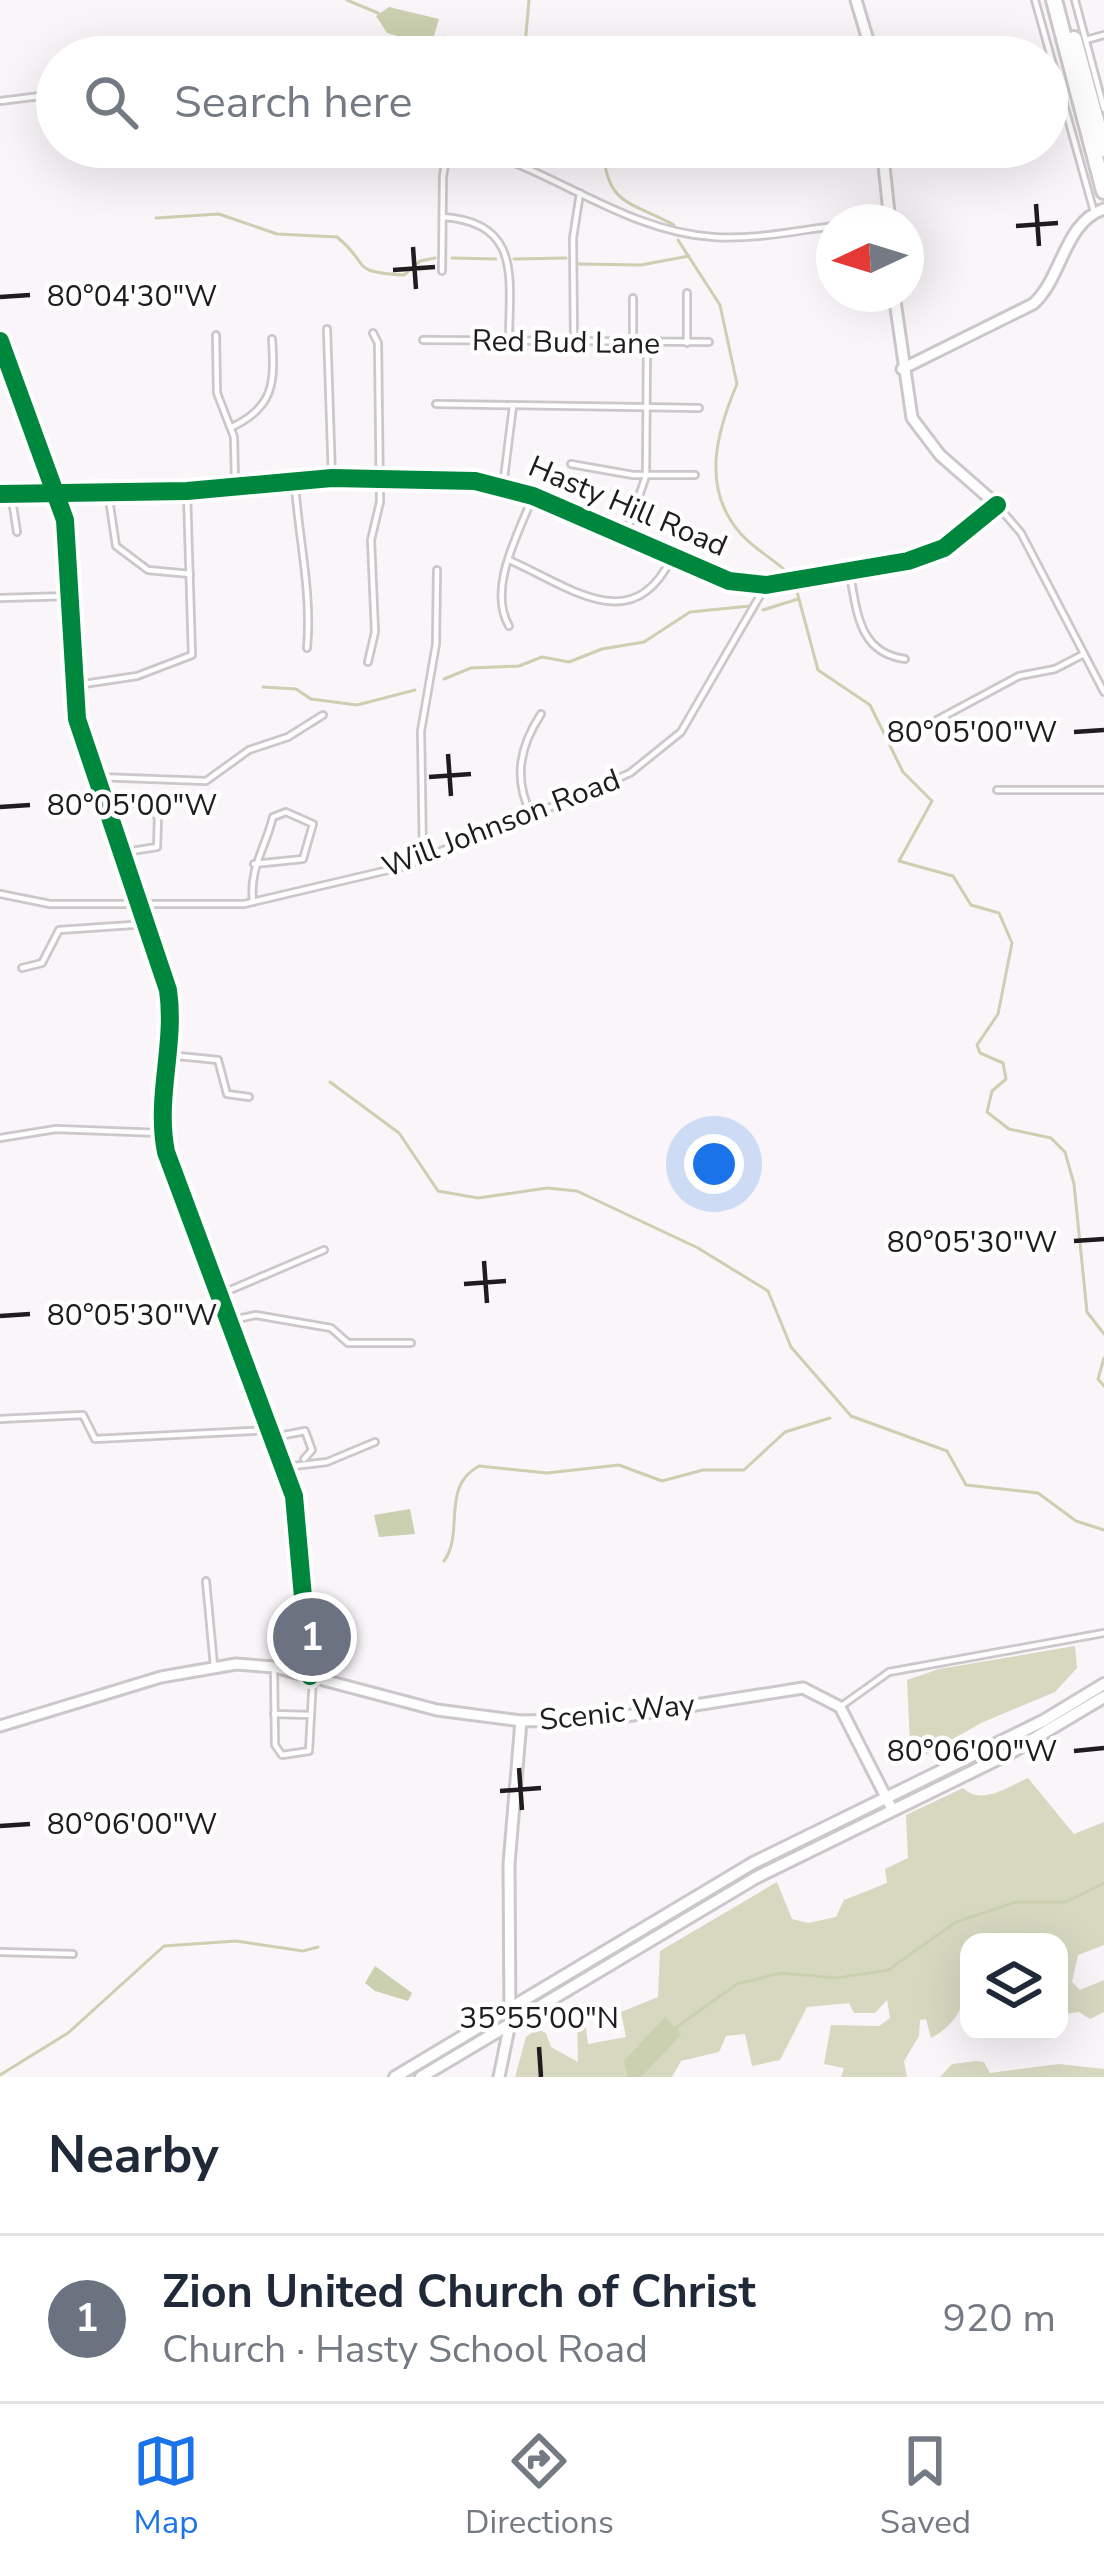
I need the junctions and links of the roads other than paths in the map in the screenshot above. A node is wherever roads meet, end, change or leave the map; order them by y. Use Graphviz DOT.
graph roads {
  1 [pos="856,0"];
  2 [pos="1035,0"];
  3 [pos="1054,0"];
  4 [pos="1063,0"];
  5 [pos="1075,0"];
  6 [pos="1104,35"];
  7 [pos="867,36"];
  8 [pos="1046,36"];
  9 [pos="1064,36"];
  10 [pos="1086,40"];
  11 [pos="1068,51"];
  12 [pos="36,97"];
  13 [pos="0,101"];
  14 [pos="1068,109"];
  15 [pos="1104,109"];
  16 [pos="1104,149"];
  17 [pos="446,168"];
  18 [pos="524,168"];
  19 [pos="884,168"];
  20 [pos="1102,175"];
  21 [pos="1104,191"];
  22 [pos="580,193"];
  23 [pos="888,204"];
  24 [pos="1099,211"];
  25 [pos="443,217"];
  26 [pos="816,228"];
  27 [pos="442,271"];
  28 [pos="687,293"];
  29 [pos="633,298"];
  30 [pos="896,312"];
  31 [pos="327,329"];
  32 [pos="373,333"];
  33 [pos="216,335"];
  34 [pos="272,340"];
  35 [pos="423,340"];
  36 [pos="0,341"];
  37 [pos="509,341"];
  38 [pos="574,342"];
  39 [pos="710,342"];
  40 [pos="634,343"];
  41 [pos="647,343"];
  42 [pos="687,343"];
  43 [pos="902,369"];
  44 [pos="436,404"];
  45 [pos="513,406"];
  46 [pos="647,407"];
  47 [pos="699,409"];
  48 [pos="232,427"];
  49 [pos="571,464"];
  50 [pos="695,475"];
  51 [pos="646,476"];
  52 [pos="332,478"];
  53 [pos="380,478"];
  54 [pos="295,479"];
  55 [pos="235,483"];
  56 [pos="503,486"];
  57 [pos="187,491"];
  58 [pos="55,492"];
  59 [pos="108,492"];
  60 [pos="6,493"];
  61 [pos="532,496"];
  62 [pos="997,505"];
  63 [pos="17,532"];
  64 [pos="626,536"];
  65 [pos="671,557"];
  66 [pos="509,560"];
  67 [pos="436,570"];
  68 [pos="190,574"];
  69 [pos="850,575"];
  70 [pos="766,585"];
  71 [pos="71,596"];
  72 [pos="0,598"];
  73 [pos="509,626"];
  74 [pos="307,648"];
  75 [pos="1084,654"];
  76 [pos="905,658"];
  77 [pos="368,662"];
  78 [pos="71,686"];
  79 [pos="1104,692"];
  80 [pos="541,714"];
  81 [pos="323,715"];
  82 [pos="937,720"];
  83 [pos="94,777"];
  84 [pos="998,790"];
  85 [pos="1104,790"];
  86 [pos="101,799"];
  87 [pos="531,814"];
  88 [pos="121,852"];
  89 [pos="423,858"];
  90 [pos="254,864"];
  91 [pos="0,894"];
  92 [pos="253,902"];
  93 [pos="140,904"];
  94 [pos="147,924"];
  95 [pos="22,968"];
  96 [pos="168,1054"];
  97 [pos="249,1097"];
  98 [pos="162,1133"];
  99 [pos="0,1138"];
  100 [pos="324,1250"];
  101 [pos="217,1296"];
  102 [pos="227,1322"];
  103 [pos="411,1342"];
  104 [pos="0,1419"];
  105 [pos="271,1433"];
  106 [pos="375,1442"];
  107 [pos="298,1462"];
  108 [pos="285,1467"];
  109 [pos="206,1581"];
  110 [pos="1104,1633"];
  111 [pos="214,1666"];
  112 [pos="274,1667"];
  113 [pos="312,1676"];
  114 [pos="1104,1684"];
  115 [pos="1104,1697"];
  116 [pos="839,1707"];
  117 [pos="274,1714"];
  118 [pos="311,1715"];
  119 [pos="521,1721"];
  120 [pos="0,1726"];
  121 [pos="886,1796"];
  122 [pos="892,1809"];
  123 [pos="0,1952"];
  124 [pos="73,1954"];
  125 [pos="510,2006"];
  126 [pos="509,2023"];
  127 [pos="395,2077"];
  128 [pos="421,2077"];
  129 [pos="500,2077"];
  1 -- 7 [label="street"];
  2 -- 8 [label="street"];
  3 -- 9 [label="highway"];
  4 -- 16 [label="highway"];
  5 -- 10 [label="street"];
  6 -- 10 [label="street"];
  10 -- 15 [label="street"];
  11 -- 20 [label="highway"];
  12 -- 13 [label="street"];
  14 -- 24 [label="street"];
  17 -- 25 [label="street"];
  18 -- 22 [label="street"];
  19 -- 23 [label="street"];
  20 -- 21 [label="highway"];
  22 -- 26 [label="street"];
  22 -- 38 [label="street"];
  24 -- 43 [label="street"];
  25 -- 27 [label="street"];
  25 -- 37 [label="street"];
  28 -- 42 [label="street"];
  29 -- 40 [label="street"];
  30 -- 43 [label="street"];
  31 -- 52 [label="street"];
  32 -- 53 [label="street"];
  33 -- 48 [label="street"];
  34 -- 48 [label="street"];
  35 -- 37 [label="street, Red Bud Lane"];
  36 -- 58 [label="street"];
  37 -- 38 [label="street, Red Bud Lane"];
  38 -- 40 [label="street, Red Bud Lane"];
  39 -- 42 [label="street, Red Bud Lane"];
  40 -- 41 [label="street, Red Bud Lane"];
  41 -- 42 [label="street, Red Bud Lane"];
  41 -- 46 [label="street"];
  43 -- 62 [label="street"];
  44 -- 45 [label="street"];
  45 -- 46 [label="street"];
  45 -- 56 [label="street"];
  46 -- 47 [label="street"];
  46 -- 51 [label="street"];
  48 -- 55 [label="street"];
  49 -- 51 [label="street"];
  50 -- 51 [label="street"];
  51 -- 64 [label="street"];
  52 -- 53 [label="street, Hasty Hill Road"];
  52 -- 54 [label="street, Hasty Hill Road"];
  53 -- 56 [label="street, Hasty Hill Road"];
  53 -- 77 [label="street"];
  54 -- 55 [label="street, Hasty Hill Road"];
  54 -- 74 [label="street"];
  55 -- 57 [label="street, Hasty Hill Road"];
  56 -- 61 [label="street, Hasty Hill Road"];
  57 -- 59 [label="street, Hasty Hill Road"];
  57 -- 68 [label="street"];
  58 -- 59 [label="street, Hasty Hill Road"];
  58 -- 60 [label="street, Hasty Hill Road"];
  58 -- 71 [label="street"];
  59 -- 68 [label="street"];
  60 -- 63 [label="street"];
  61 -- 64 [label="street, Hasty Hill Road"];
  61 -- 66 [label="street"];
  62 -- 69 [label="street, Hasty Hill Road"];
  62 -- 75 [label="street"];
  64 -- 65 [label="street, Hasty Hill Road"];
  65 -- 66 [label="street"];
  65 -- 70 [label="street, Hasty Hill Road"];
  66 -- 73 [label="street"];
  67 -- 89 [label="street"];
  68 -- 78 [label="street"];
  69 -- 70 [label="street, Hasty Hill Road"];
  69 -- 76 [label="street"];
  70 -- 87 [label="street, Will Johnson Road"];
  71 -- 72 [label="street"];
  71 -- 78 [label="street"];
  75 -- 79 [label="street"];
  75 -- 82 [label="street"];
  78 -- 83 [label="street"];
  80 -- 87 [label="street"];
  81 -- 83 [label="street"];
  83 -- 86 [label="street"];
  84 -- 85 [label="street"];
  86 -- 88 [label="street"];
  86 -- 88 [label="street"];
  87 -- 89 [label="street, Will Johnson Road"];
  88 -- 93 [label="street"];
  89 -- 92 [label="street, Will Johnson Road"];
  90 -- 90 [label="street"];
  90 -- 92 [label="street"];
  91 -- 93 [label="street, Will Johnson Road"];
  92 -- 93 [label="street, Will Johnson Road"];
  93 -- 94 [label="street"];
  94 -- 95 [label="street"];
  94 -- 96 [label="street"];
  96 -- 97 [label="street"];
  96 -- 98 [label="street"];
  98 -- 99 [label="street"];
  98 -- 101 [label="street"];
  100 -- 101 [label="street"];
  101 -- 102 [label="street"];
  102 -- 103 [label="street"];
  102 -- 105 [label="street"];
  104 -- 105 [label="street"];
  105 -- 107 [label="street"];
  105 -- 108 [label="street"];
  106 -- 107 [label="street"];
  107 -- 108 [label="street"];
  108 -- 113 [label="street"];
  109 -- 111 [label="street"];
  110 -- 116 [label="street"];
  111 -- 112 [label="street, Scenic Way"];
  111 -- 120 [label="street, Scenic Way"];
  112 -- 113 [label="street, Scenic Way"];
  112 -- 117 [label="street"];
  113 -- 118 [label="street"];
  113 -- 119 [label="street, Scenic Way"];
  114 -- 121 [label="main road"];
  115 -- 122 [label="main road"];
  116 -- 119 [label="street, Scenic Way"];
  116 -- 121 [label="street"];
  117 -- 118 [label="street"];
  117 -- 118 [label="street"];
  119 -- 125 [label="street"];
  121 -- 122 [label="street"];
  121 -- 125 [label="main road"];
  122 -- 126 [label="main road"];
  123 -- 124 [label="street"];
  125 -- 126 [label="street"];
  125 -- 127 [label="main road"];
  126 -- 128 [label="main road"];
  126 -- 129 [label="street"];
}
